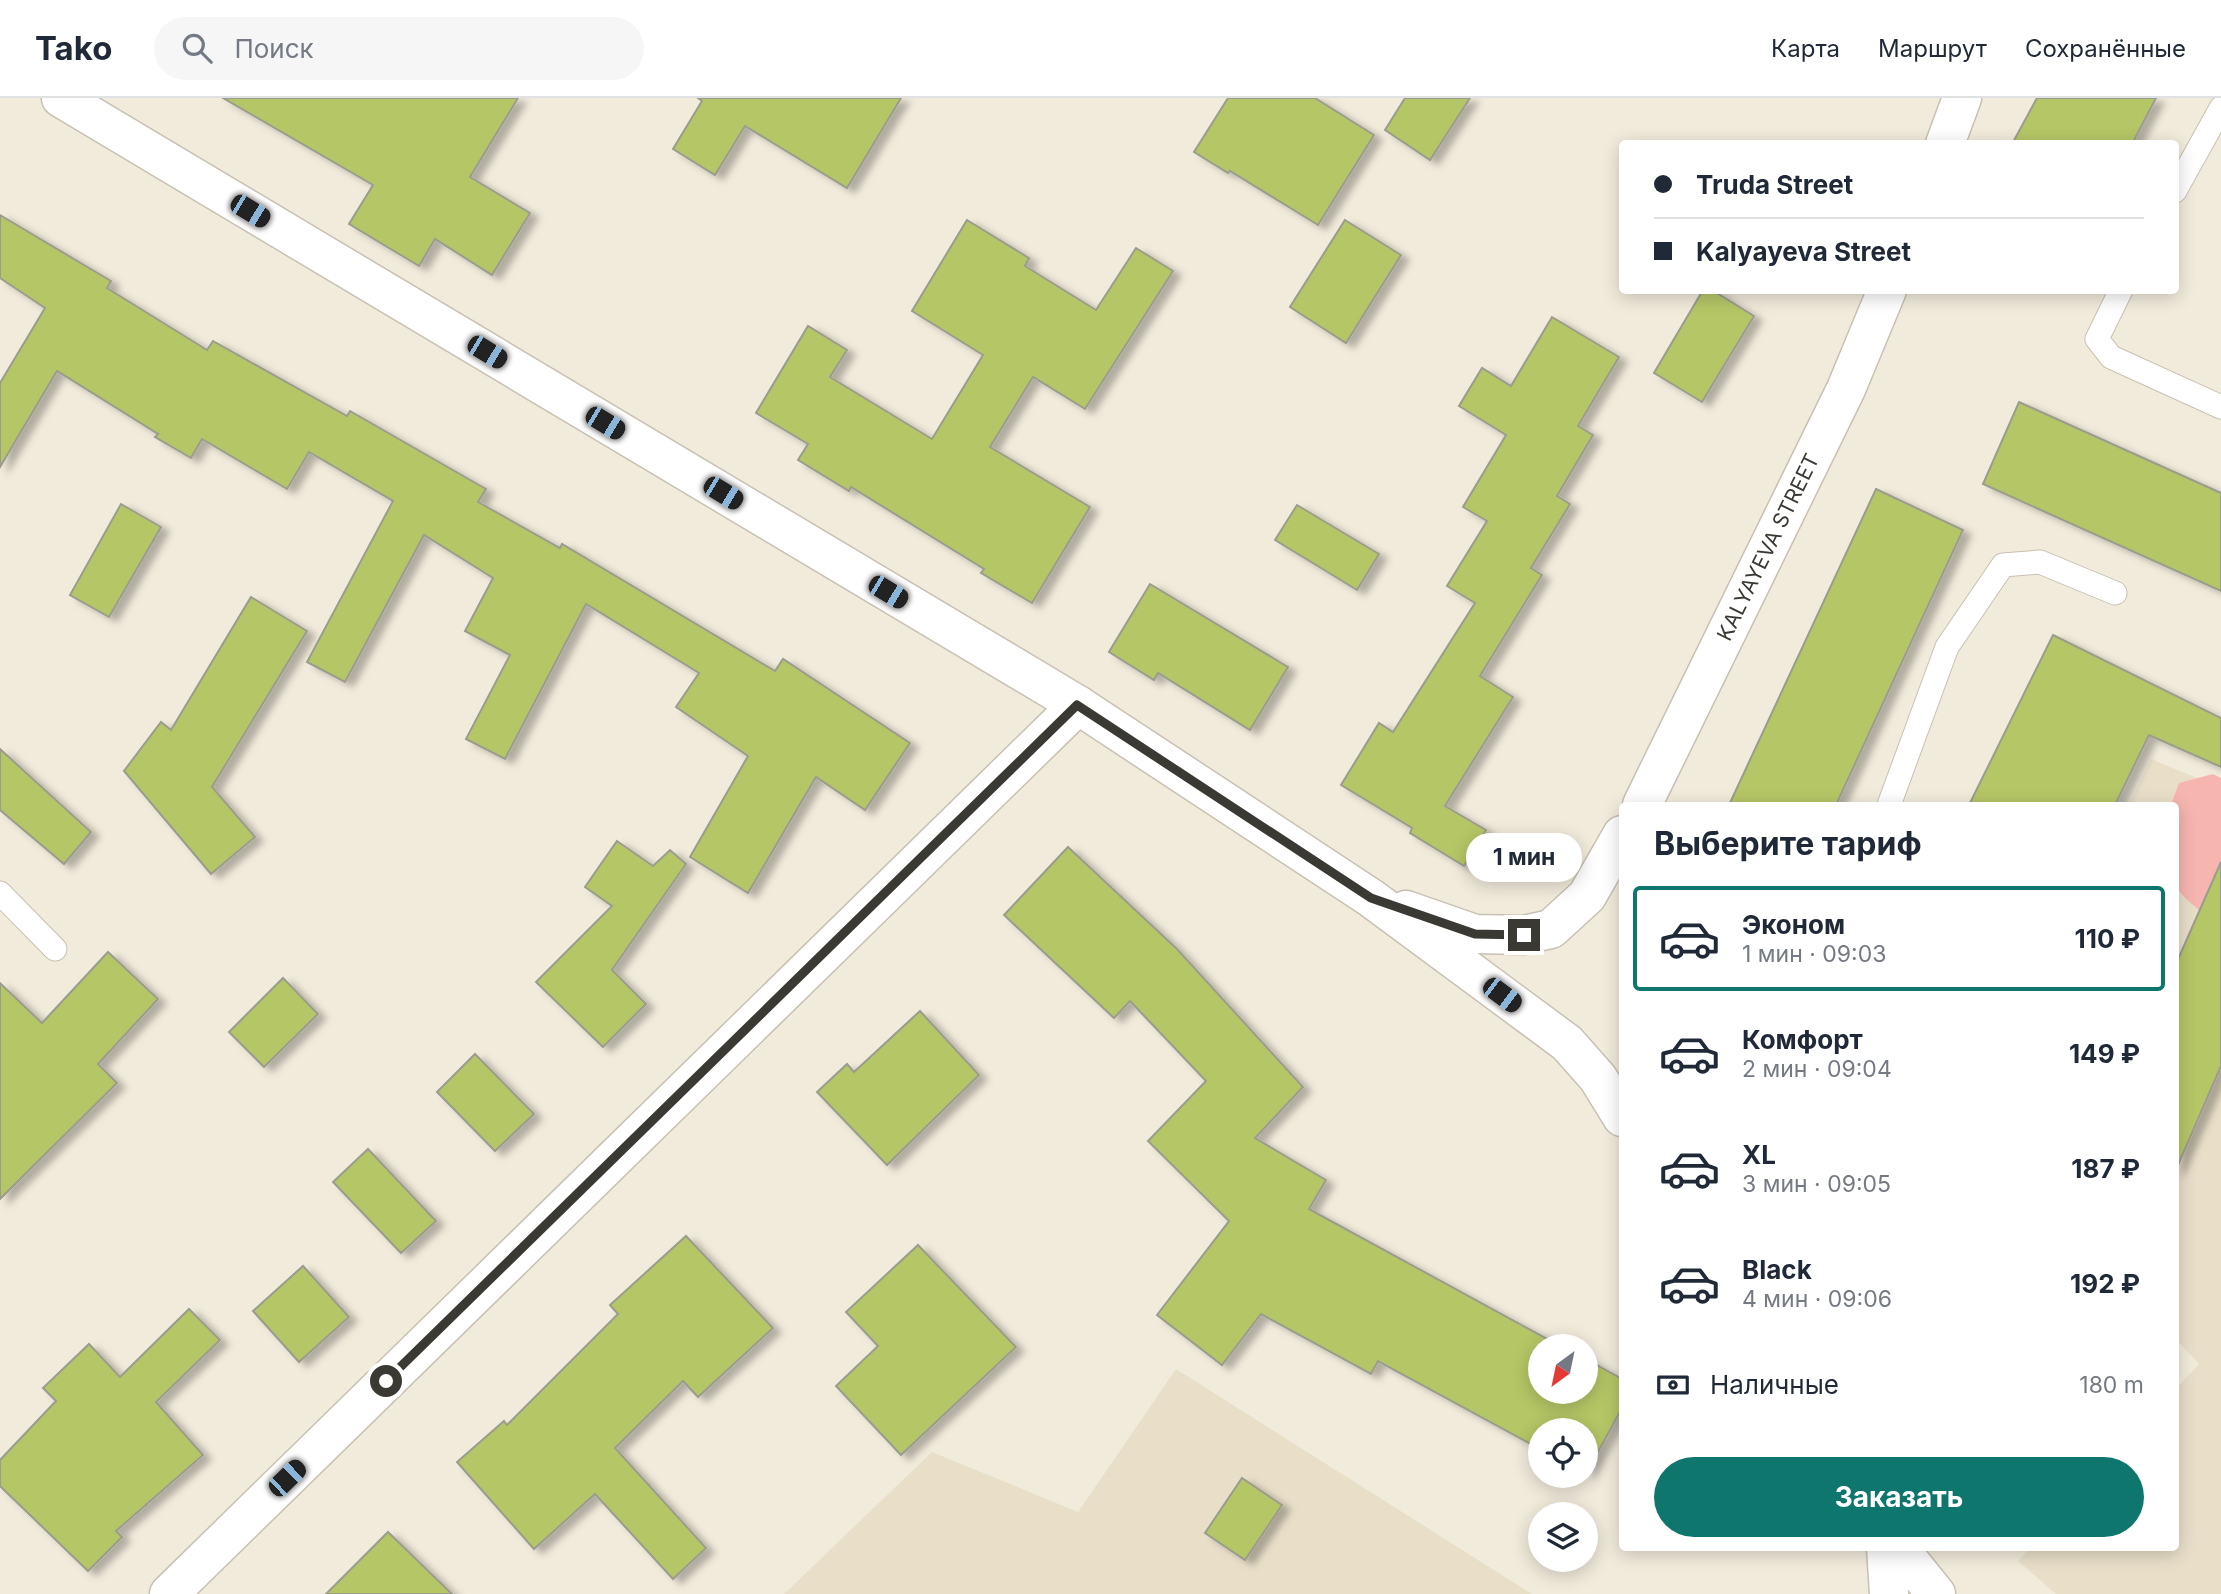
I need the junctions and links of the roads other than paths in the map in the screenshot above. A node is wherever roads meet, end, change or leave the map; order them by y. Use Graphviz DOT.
graph roads {
  1 [pos="61,98"];
  2 [pos="1962,98"];
  3 [pos="2221,108"];
  4 [pos="1946,140"];
  5 [pos="2179,184"];
  6 [pos="1885,294"];
  7 [pos="2119,294"];
  8 [pos="2221,407"];
  9 [pos="2115,593"];
  10 [pos="1077,705"];
  11 [pos="1642,802"];
  12 [pos="1890,802"];
  13 [pos="1619,840"];
  14 [pos="0,893"];
  15 [pos="1371,898"];
  16 [pos="55,949"];
  17 [pos="1619,1112"];
  18 [pos="1886,1551"];
  19 [pos="1901,1551"];
  20 [pos="169,1594"];
  21 [pos="1889,1594"];
  22 [pos="1937,1594"];
  1 -- 10 [label="main road"];
  2 -- 4 [label="main road"];
  3 -- 5 [label="lane"];
  6 -- 11 [label="main road, KALYAYEVA STREET"];
  7 -- 8 [label="lane"];
  9 -- 12 [label="lane"];
  10 -- 15 [label="main road"];
  10 -- 20 [label="main road"];
  13 -- 15 [label="main road"];
  14 -- 16 [label="lane"];
  15 -- 17 [label="main road"];
  18 -- 21 [label="main road"];
  19 -- 22 [label="main road"];
}
